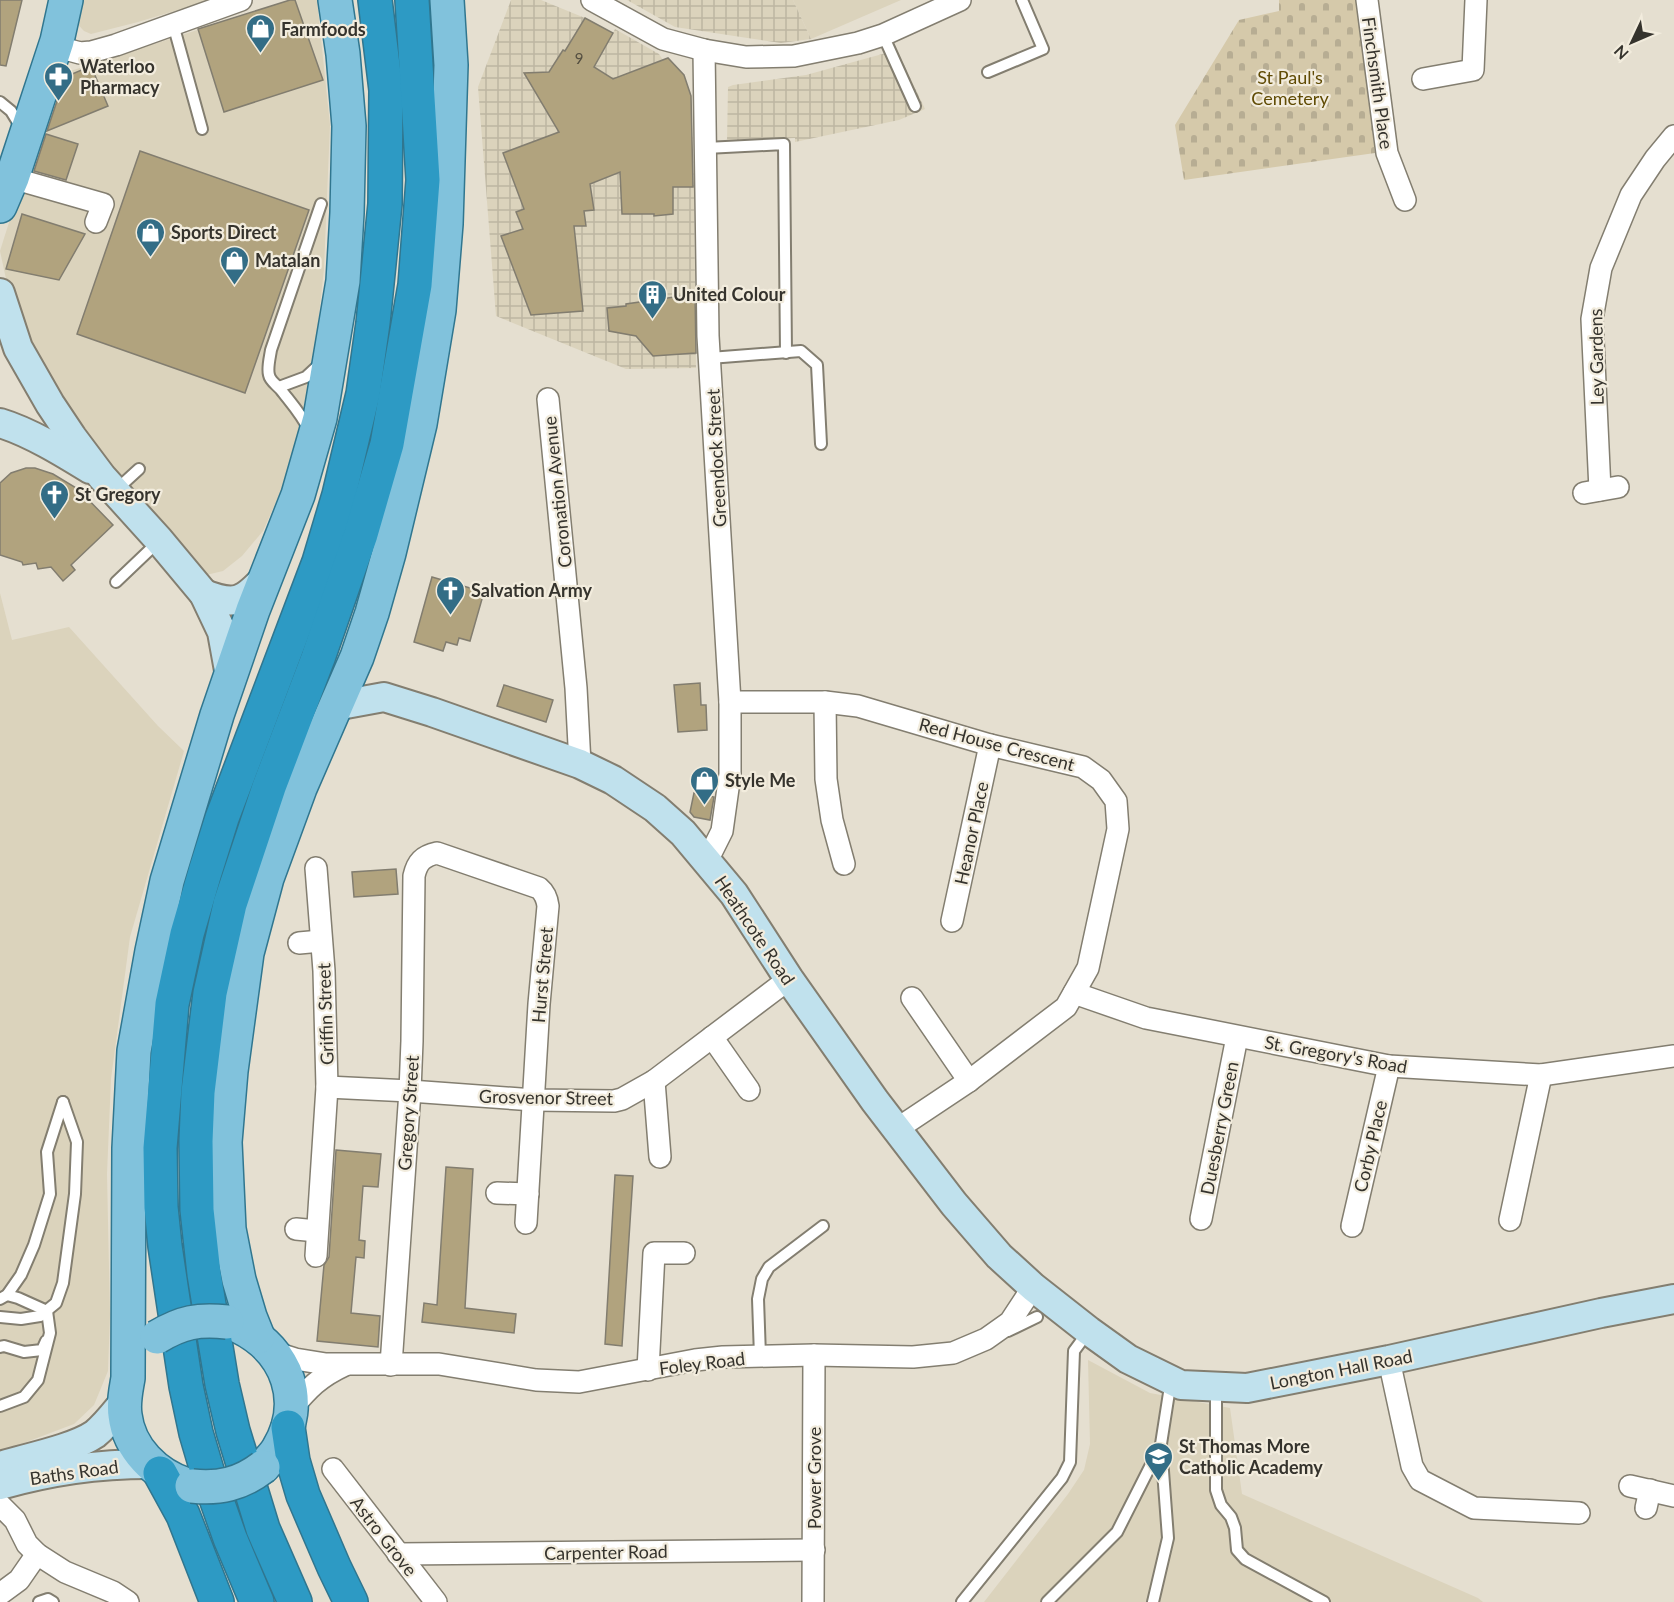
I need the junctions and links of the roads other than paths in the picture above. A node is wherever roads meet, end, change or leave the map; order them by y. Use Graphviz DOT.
graph roads {
  1 [pos="66,0"];
  2 [pos="241,0"];
  3 [pos="335,0"];
  4 [pos="375,0"];
  5 [pos="412,0"];
  6 [pos="960,0"];
  7 [pos="1022,0"];
  8 [pos="1367,0"];
  9 [pos="1476,0"];
  10 [pos="600,2"];
  11 [pos="451,6"];
  12 [pos="173,24"];
  13 [pos="883,35"];
  14 [pos="57,41"];
  15 [pos="704,50"];
  16 [pos="988,72"];
  17 [pos="1423,79"];
  18 [pos="0,102"];
  19 [pos="915,106"];
  20 [pos="202,129"];
  21 [pos="25,134"];
  22 [pos="1674,136"];
  23 [pos="706,148"];
  24 [pos="6,192"];
  25 [pos="1405,200"];
  26 [pos="321,204"];
  27 [pos="96,222"];
  28 [pos="0,294"];
  29 [pos="332,348"];
  30 [pos="786,353"];
  31 [pos="710,358"];
  32 [pos="279,387"];
  33 [pos="548,399"];
  34 [pos="50,404"];
  35 [pos="5,425"];
  36 [pos="314,442"];
  37 [pos="821,444"];
  38 [pos="139,469"];
  39 [pos="109,484"];
  40 [pos="1601,490"];
  41 [pos="159,540"];
  42 [pos="265,578"];
  43 [pos="116,582"];
  44 [pos="204,594"];
  45 [pos="357,657"];
  46 [pos="230,676"];
  47 [pos="384,697"];
  48 [pos="730,702"];
  49 [pos="825,702"];
  50 [pos="335,706"];
  51 [pos="990,745"];
  52 [pos="580,764"];
  53 [pos="707,861"];
  54 [pos="419,862"];
  55 [pos="844,864"];
  56 [pos="316,868"];
  57 [pos="952,921"];
  58 [pos="321,941"];
  59 [pos="299,943"];
  60 [pos="789,980"];
  61 [pos="1074,993"];
  62 [pos="912,998"];
  63 [pos="712,1037"];
  64 [pos="1237,1037"];
  65 [pos="1674,1056"];
  66 [pos="1389,1066"];
  67 [pos="1541,1075"];
  68 [pos="654,1081"];
  69 [pos="969,1081"];
  70 [pos="327,1087"];
  71 [pos="749,1090"];
  72 [pos="410,1091"];
  73 [pos="534,1100"];
  74 [pos="897,1129"];
  75 [pos="660,1156"];
  76 [pos="496,1192"];
  77 [pos="528,1194"];
  78 [pos="1201,1219"];
  79 [pos="1510,1220"];
  80 [pos="526,1223"];
  81 [pos="823,1226"];
  82 [pos="1352,1226"];
  83 [pos="296,1229"];
  84 [pos="317,1231"];
  85 [pos="684,1253"];
  86 [pos="316,1256"];
  87 [pos="1033,1287"];
  88 [pos="3,1297"];
  89 [pos="1674,1299"];
  90 [pos="47,1311"];
  91 [pos="0,1317"];
  92 [pos="1037,1317"];
  93 [pos="1089,1331"];
  94 [pos="50,1333"];
  95 [pos="986,1339"];
  96 [pos="266,1344"];
  97 [pos="0,1347"];
  98 [pos="814,1355"];
  99 [pos="760,1356"];
  100 [pos="1389,1360"];
  101 [pos="345,1365"];
  102 [pos="391,1365"];
  103 [pos="648,1370"];
  104 [pos="1171,1380"];
  105 [pos="1216,1387"];
  106 [pos="126,1390"];
  107 [pos="0,1406"];
  108 [pos="290,1418"];
  109 [pos="1161,1444"];
  110 [pos="0,1466"];
  111 [pos="155,1468"];
  112 [pos="333,1469"];
  113 [pos="29,1478"];
  114 [pos="0,1485"];
  115 [pos="1642,1495"];
  116 [pos="1674,1496"];
  117 [pos="0,1505"];
  118 [pos="1579,1513"];
  119 [pos="15,1520"];
  120 [pos="814,1550"];
  121 [pos="37,1554"];
  122 [pos="398,1554"];
  123 [pos="0,1594"];
  124 [pos="39,1602"];
  125 [pos="53,1602"];
  126 [pos="128,1602"];
  127 [pos="217,1602"];
  128 [pos="256,1602"];
  129 [pos="296,1602"];
  130 [pos="351,1602"];
  131 [pos="436,1602"];
  132 [pos="813,1602"];
  133 [pos="962,1602"];
  134 [pos="1047,1602"];
  135 [pos="1153,1602"];
  136 [pos="1324,1602"];
  1 -- 14 [label="main road"];
  2 -- 12 [label="street"];
  3 -- 29 [label="main road"];
  4 -- 128 [label="highway"];
  5 -- 129 [label="highway"];
  6 -- 13 [label="street"];
  7 -- 16 [label="lane"];
  8 -- 25 [label="street, Finchsmith Place"];
  9 -- 17 [label="street"];
  10 -- 15 [label="street"];
  11 -- 45 [label="main road"];
  12 -- 14 [label="street"];
  12 -- 20 [label="lane"];
  13 -- 15 [label="street"];
  13 -- 19 [label="lane"];
  14 -- 21 [label="main road"];
  15 -- 23 [label="street, Greendock Street"];
  18 -- 21 [label="lane"];
  21 -- 24 [label="main road"];
  22 -- 40 [label="street, Ley Gardens"];
  23 -- 30 [label="lane"];
  23 -- 31 [label="street, Greendock Street"];
  24 -- 27 [label="street"];
  26 -- 32 [label="lane"];
  28 -- 34 [label="street"];
  29 -- 32 [label="lane"];
  29 -- 36 [label="main road"];
  30 -- 31 [label="lane"];
  30 -- 37 [label="lane"];
  31 -- 48 [label="street, Greendock Street"];
  32 -- 36 [label="lane"];
  33 -- 52 [label="street, Coronation Avenue"];
  34 -- 35 [label="street"];
  34 -- 39 [label="street"];
  35 -- 39 [label="street"];
  36 -- 42 [label="main road"];
  38 -- 39 [label="lane"];
  39 -- 41 [label="street"];
  41 -- 43 [label="lane"];
  41 -- 44 [label="street"];
  42 -- 44 [label="street"];
  42 -- 46 [label="main road"];
  44 -- 46 [label="street"];
  45 -- 47 [label="street"];
  45 -- 50 [label="main road"];
  46 -- 106 [label="main road"];
  47 -- 50 [label="street, Heathcote Road"];
  47 -- 52 [label="street, Heathcote Road"];
  48 -- 49 [label="street, Red House Crescent"];
  48 -- 53 [label="street, Greendock Street"];
  49 -- 51 [label="street, Red House Crescent"];
  49 -- 55 [label="street"];
  50 -- 96 [label="main road"];
  51 -- 57 [label="street, Heanor Place"];
  51 -- 61 [label="street, Red House Crescent"];
  52 -- 53 [label="street, Heathcote Road"];
  53 -- 60 [label="street, Heathcote Road"];
  54 -- 72 [label="street, Gregory Street"];
  54 -- 73 [label="street, Hurst Street"];
  56 -- 58 [label="street, Griffin Street"];
  58 -- 59 [label="street, Griffin Street"];
  58 -- 70 [label="street, Griffin Street"];
  60 -- 63 [label="street, Grosvenor Street"];
  60 -- 74 [label="street, Heathcote Road"];
  61 -- 64 [label="street, St. Gregory's Road"];
  61 -- 69 [label="street, Red House Crescent"];
  62 -- 69 [label="street"];
  63 -- 68 [label="street, Grosvenor Street"];
  63 -- 71 [label="street"];
  64 -- 66 [label="street, St. Gregory's Road"];
  64 -- 78 [label="street, Duesberry Green"];
  65 -- 67 [label="street, St. Gregory's Road"];
  66 -- 67 [label="street, St. Gregory's Road"];
  66 -- 82 [label="street, Corby Place"];
  67 -- 79 [label="street"];
  68 -- 73 [label="street, Grosvenor Street"];
  68 -- 75 [label="street"];
  69 -- 74 [label="street, Red House Crescent"];
  70 -- 72 [label="street, Griffin Street"];
  70 -- 84 [label="street, Griffin Street"];
  72 -- 73 [label="street, Grosvenor Street"];
  72 -- 102 [label="street, Gregory Street"];
  73 -- 77 [label="street, Hurst Street"];
  74 -- 87 [label="street, Heathcote Road"];
  76 -- 77 [label="street"];
  77 -- 80 [label="street, Hurst Street"];
  81 -- 99 [label="lane"];
  83 -- 84 [label="street"];
  84 -- 86 [label="street, Griffin Street"];
  85 -- 103 [label="street"];
  87 -- 93 [label="street, Longton Hall Road"];
  87 -- 95 [label="street, Foley Road"];
  88 -- 90 [label="lane"];
  88 -- 90 [label="lane"];
  89 -- 100 [label="street, Longton Hall Road"];
  90 -- 91 [label="lane"];
  90 -- 94 [label="lane"];
  92 -- 95 [label="lane"];
  93 -- 104 [label="street, Longton Hall Road"];
  93 -- 133 [label="lane"];
  94 -- 97 [label="lane"];
  94 -- 107 [label="lane"];
  95 -- 98 [label="street, Foley Road"];
  96 -- 101 [label="street, Foley Road"];
  96 -- 106 [label="main road, bridge"];
  96 -- 108 [label="main road"];
  98 -- 99 [label="street, Foley Road"];
  98 -- 120 [label="street, Power Grove"];
  99 -- 103 [label="street, Foley Road"];
  100 -- 105 [label="street, Longton Hall Road"];
  100 -- 118 [label="street"];
  101 -- 102 [label="street, Foley Road"];
  101 -- 108 [label="street, Foley Road"];
  102 -- 103 [label="street, Foley Road"];
  104 -- 105 [label="street, Longton Hall Road"];
  104 -- 109 [label="lane"];
  105 -- 136 [label="lane"];
  106 -- 110 [label="street, Baths Road"];
  106 -- 111 [label="main road"];
  108 -- 111 [label="main road, bridge"];
  108 -- 130 [label="highway"];
  109 -- 134 [label="lane"];
  109 -- 135 [label="lane"];
  111 -- 113 [label="street, Baths Road"];
  111 -- 127 [label="highway"];
  112 -- 122 [label="street, Astro Grove"];
  113 -- 114 [label="street, Baths Road"];
  113 -- 119 [label="street"];
  115 -- 116 [label="street"];
  117 -- 119 [label="street"];
  119 -- 121 [label="street"];
  120 -- 122 [label="street, Carpenter Road"];
  120 -- 132 [label="street, Power Grove"];
  121 -- 123 [label="street"];
  121 -- 126 [label="street"];
  122 -- 131 [label="street, Astro Grove"];
  124 -- 125 [label="lane"];
}
